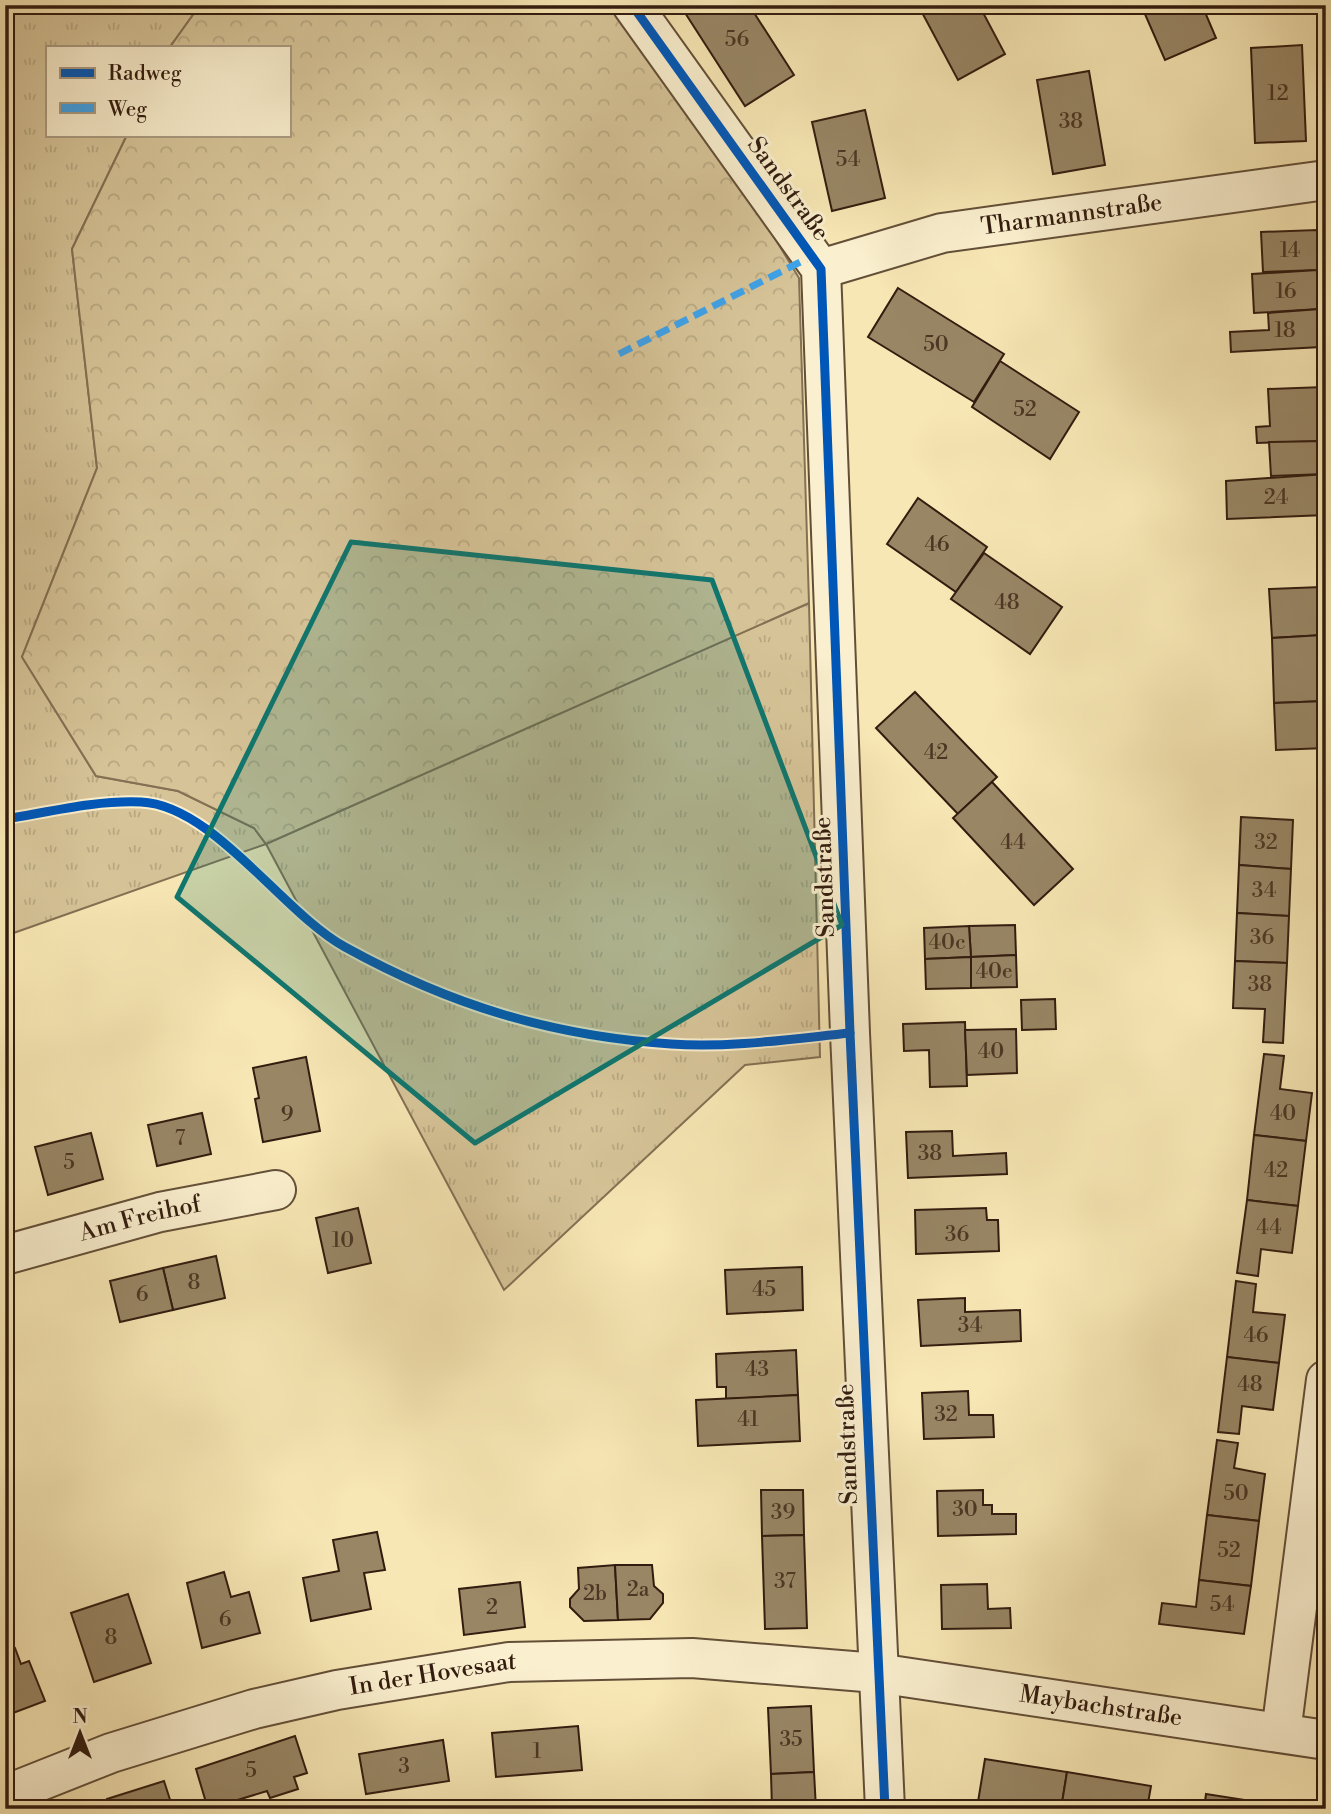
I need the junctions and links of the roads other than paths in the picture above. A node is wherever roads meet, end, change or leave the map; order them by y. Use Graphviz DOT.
graph roads {
  1 [pos="632,5"];
  2 [pos="1326,180"];
  3 [pos="821,269"];
  4 [pos="276,1190"];
  5 [pos="5,1255"];
  6 [pos="1326,1380"];
  7 [pos="877,1673"];
  8 [pos="1281,1733"];
  9 [pos="1326,1740"];
  10 [pos="5,1796"];
  11 [pos="885,1809"];
  1 -- 3 [label="street, Sandstraße"];
  2 -- 3 [label="street, Tharmannstraße"];
  3 -- 7 [label="street, Sandstraße"];
  4 -- 5 [label="street, Am Freihof"];
  6 -- 8 [label="street"];
  7 -- 8 [label="street, Maybachstraße"];
  7 -- 10 [label="street, In der Hovesaat"];
  7 -- 11 [label="street, Sandstraße"];
  8 -- 9 [label="street, Maybachstraße"];
}
